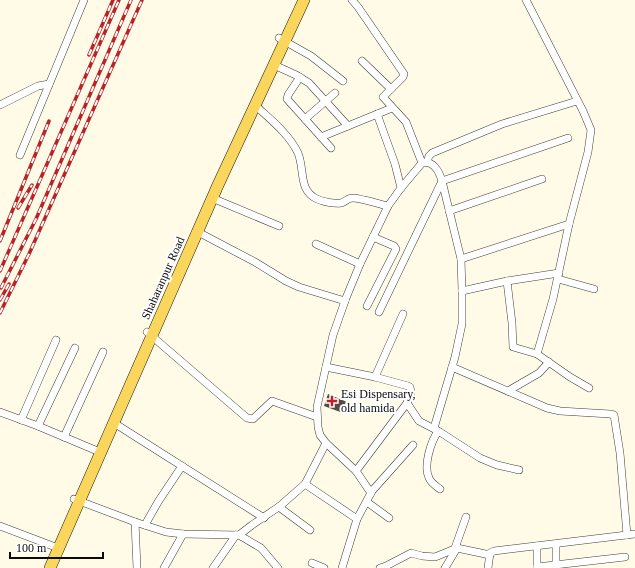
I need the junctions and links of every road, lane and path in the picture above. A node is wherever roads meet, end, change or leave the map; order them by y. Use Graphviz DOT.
graph roads {
  1 [pos="84,0"];
  2 [pos="297,0"];
  3 [pos="304,0"];
  4 [pos="352,0"];
  5 [pos="526,0"];
  6 [pos="282,39"];
  7 [pos="362,61"];
  8 [pos="274,65"];
  9 [pos="300,78"];
  10 [pos="343,81"];
  11 [pos="49,84"];
  12 [pos="391,89"];
  13 [pos="335,92"];
  14 [pos="325,101"];
  15 [pos="577,101"];
  16 [pos="0,105"];
  17 [pos="256,106"];
  18 [pos="392,108"];
  19 [pos="377,114"];
  20 [pos="305,119"];
  21 [pos="348,126"];
  22 [pos="321,137"];
  23 [pos="568,138"];
  24 [pos="331,148"];
  25 [pos="20,155"];
  26 [pos="424,163"];
  27 [pos="542,179"];
  28 [pos="442,181"];
  29 [pos="401,188"];
  30 [pos="212,198"];
  31 [pos="388,206"];
  32 [pos="449,211"];
  33 [pos="569,224"];
  34 [pos="279,226"];
  35 [pos="198,232"];
  36 [pos="373,237"];
  37 [pos="316,244"];
  38 [pos="461,259"];
  39 [pos="360,264"];
  40 [pos="558,276"];
  41 [pos="506,281"];
  42 [pos="594,289"];
  43 [pos="462,291"];
  44 [pos="345,301"];
  45 [pos="366,306"];
  46 [pos="379,312"];
  47 [pos="403,314"];
  48 [pos="149,335"];
  49 [pos="56,340"];
  50 [pos="75,348"];
  51 [pos="103,352"];
  52 [pos="537,354"];
  53 [pos="549,362"];
  54 [pos="326,367"];
  55 [pos="452,367"];
  56 [pos="375,377"];
  57 [pos="589,388"];
  58 [pos="508,391"];
  59 [pos="407,403"];
  60 [pos="0,412"];
  61 [pos="317,417"];
  62 [pos="21,420"];
  63 [pos="114,424"];
  64 [pos="38,426"];
  65 [pos="436,430"];
  66 [pos="64,437"];
  67 [pos="326,443"];
  68 [pos="413,445"];
  69 [pos="95,450"];
  70 [pos="182,466"];
  71 [pos="519,470"];
  72 [pos="356,471"];
  73 [pos="305,484"];
  74 [pos="440,489"];
  75 [pos="371,493"];
  76 [pos="77,500"];
  77 [pos="367,502"];
  78 [pos="278,507"];
  79 [pos="466,517"];
  80 [pos="264,518"];
  81 [pos="389,518"];
  82 [pos="357,519"];
  83 [pos="135,522"];
  84 [pos="145,525"];
  85 [pos="0,526"];
  86 [pos="310,530"];
  87 [pos="184,534"];
  88 [pos="635,534"];
  89 [pos="237,535"];
  90 [pos="627,535"];
  91 [pos="556,544"];
  92 [pos="537,546"];
  93 [pos="56,547"];
  94 [pos="456,548"];
  95 [pos="490,555"];
  96 [pos="626,557"];
  97 [pos="312,563"];
  98 [pos="556,564"];
  99 [pos="276,567"];
  100 [pos="537,567"];
  101 [pos="44,568"];
  102 [pos="50,568"];
  103 [pos="137,568"];
  104 [pos="164,568"];
  105 [pos="213,568"];
  106 [pos="324,568"];
  107 [pos="342,568"];
  108 [pos="380,568"];
  109 [pos="445,568"];
  110 [pos="488,568"];
  1 -- 11 [label="street"];
  2 -- 6 [label="main road, Shaharanpur Road"];
  3 -- 6 [label="main road, Shaharanpur Road"];
  4 -- 12 [label="street"];
  5 -- 15 [label="street"];
  6 -- 8 [label="main road, Shaharanpur Road"];
  6 -- 10 [label="street"];
  6 -- 48 [label="main road, Shaharanpur Road"];
  7 -- 12 [label="street"];
  8 -- 9 [label="street"];
  8 -- 17 [label="main road, Shaharanpur Road"];
  9 -- 14 [label="street"];
  9 -- 20 [label="street"];
  11 -- 16 [label="street"];
  11 -- 25 [label="street"];
  12 -- 18 [label="street"];
  13 -- 14 [label="street"];
  14 -- 20 [label="street"];
  14 -- 21 [label="street"];
  15 -- 26 [label="street"];
  15 -- 33 [label="street"];
  17 -- 30 [label="main road, Shaharanpur Road"];
  17 -- 31 [label="street"];
  18 -- 19 [label="street"];
  18 -- 26 [label="street"];
  19 -- 21 [label="street"];
  19 -- 29 [label="street"];
  20 -- 22 [label="street"];
  21 -- 22 [label="street"];
  22 -- 24 [label="street"];
  23 -- 28 [label="street"];
  26 -- 28 [label="street"];
  26 -- 29 [label="street"];
  27 -- 32 [label="street"];
  28 -- 32 [label="street"];
  28 -- 46 [label="street"];
  29 -- 31 [label="street"];
  30 -- 34 [label="street"];
  30 -- 35 [label="main road, Shaharanpur Road"];
  31 -- 36 [label="street"];
  32 -- 38 [label="street"];
  33 -- 38 [label="street"];
  33 -- 40 [label="street"];
  35 -- 44 [label="street"];
  35 -- 48 [label="main road, Shaharanpur Road"];
  36 -- 39 [label="street"];
  36 -- 45 [label="street"];
  37 -- 39 [label="street"];
  38 -- 43 [label="street"];
  39 -- 44 [label="street"];
  40 -- 41 [label="street"];
  40 -- 42 [label="street"];
  40 -- 52 [label="street"];
  41 -- 43 [label="street"];
  41 -- 52 [label="street"];
  43 -- 55 [label="street"];
  44 -- 54 [label="street"];
  47 -- 56 [label="street"];
  48 -- 61 [label="street"];
  48 -- 63 [label="main road, Shaharanpur Road"];
  48 -- 69 [label="main road, Shaharanpur Road"];
  49 -- 62 [label="street"];
  50 -- 64 [label="street"];
  51 -- 66 [label="street"];
  52 -- 53 [label="street"];
  53 -- 57 [label="street"];
  53 -- 58 [label="street"];
  54 -- 56 [label="street"];
  54 -- 61 [label="street"];
  55 -- 58 [label="street"];
  55 -- 65 [label="street"];
  56 -- 59 [label="street"];
  58 -- 90 [label="street"];
  59 -- 65 [label="street"];
  59 -- 72 [label="street"];
  60 -- 62 [label="street"];
  61 -- 67 [label="street"];
  62 -- 64 [label="street"];
  63 -- 70 [label="street"];
  63 -- 76 [label="main road, Shaharanpur Road"];
  64 -- 66 [label="street"];
  65 -- 71 [label="street"];
  65 -- 74 [label="street"];
  66 -- 69 [label="street"];
  67 -- 72 [label="street"];
  67 -- 73 [label="street"];
  68 -- 75 [label="street"];
  69 -- 76 [label="main road, Shaharanpur Road"];
  70 -- 80 [label="street"];
  70 -- 84 [label="street"];
  72 -- 75 [label="street"];
  73 -- 78 [label="street"];
  73 -- 82 [label="street"];
  75 -- 77 [label="street"];
  76 -- 83 [label="street"];
  76 -- 93 [label="main road, Shaharanpur Road"];
  77 -- 81 [label="street"];
  77 -- 82 [label="street"];
  78 -- 80 [label="street"];
  78 -- 86 [label="street"];
  79 -- 94 [label="street"];
  80 -- 89 [label="street"];
  82 -- 107 [label="street"];
  83 -- 84 [label="street"];
  83 -- 103 [label="street"];
  84 -- 87 [label="street"];
  85 -- 93 [label="street"];
  87 -- 89 [label="street"];
  87 -- 104 [label="street"];
  88 -- 90 [label="street"];
  89 -- 99 [label="street"];
  89 -- 105 [label="street"];
  90 -- 91 [label="street"];
  91 -- 92 [label="street"];
  91 -- 98 [label="street"];
  92 -- 95 [label="street"];
  92 -- 100 [label="street"];
  93 -- 101 [label="main road, Shaharanpur Road"];
  93 -- 102 [label="main road, Shaharanpur Road"];
  94 -- 95 [label="street"];
  94 -- 108 [label="street"];
  94 -- 109 [label="street"];
  95 -- 110 [label="street"];
  96 -- 98 [label="street"];
  97 -- 106 [label="street"];
  98 -- 100 [label="street"];
}
